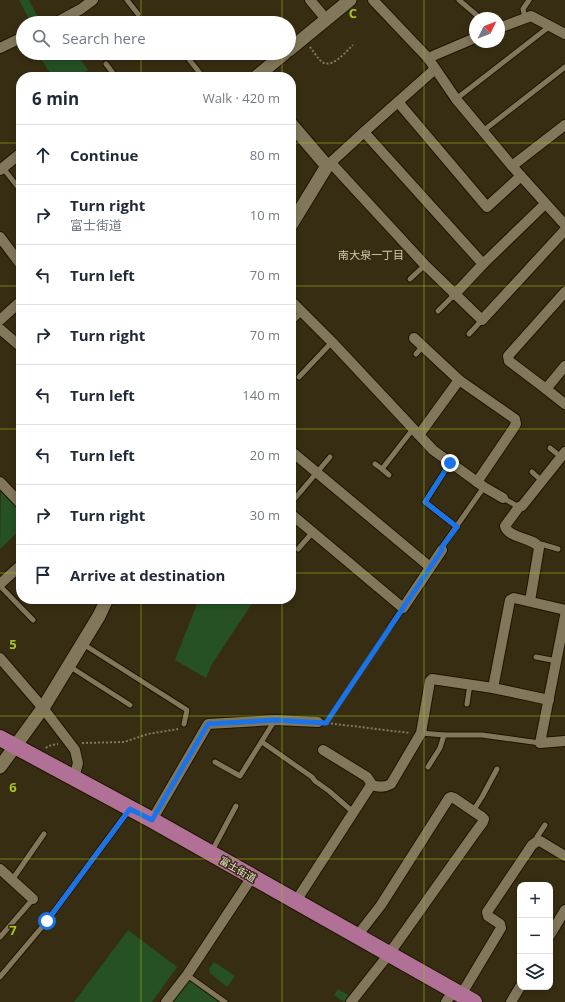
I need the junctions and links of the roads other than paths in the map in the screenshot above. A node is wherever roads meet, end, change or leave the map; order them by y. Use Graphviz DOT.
graph roads {
  1 [pos="93,0"];
  2 [pos="127,0"];
  3 [pos="310,0"];
  4 [pos="350,0"];
  5 [pos="373,0"];
  6 [pos="460,0"];
  7 [pos="529,0"];
  8 [pos="473,12"];
  9 [pos="138,14"];
  10 [pos="68,16"];
  11 [pos="525,18"];
  12 [pos="326,19"];
  13 [pos="505,26"];
  14 [pos="550,26"];
  15 [pos="565,34"];
  16 [pos="16,40"];
  17 [pos="469,41"];
  18 [pos="296,44"];
  19 [pos="0,48"];
  20 [pos="428,58"];
  21 [pos="190,60"];
  22 [pos="277,60"];
  23 [pos="106,64"];
  24 [pos="565,67"];
  25 [pos="435,70"];
  26 [pos="112,72"];
  27 [pos="199,72"];
  28 [pos="262,72"];
  29 [pos="456,99"];
  30 [pos="398,102"];
  31 [pos="565,124"];
  32 [pos="296,129"];
  33 [pos="482,131"];
  34 [pos="364,132"];
  35 [pos="16,157"];
  36 [pos="329,165"];
  37 [pos="512,166"];
  38 [pos="1,169"];
  39 [pos="521,176"];
  40 [pos="16,186"];
  41 [pos="545,204"];
  42 [pos="296,216"];
  43 [pos="565,225"];
  44 [pos="565,230"];
  45 [pos="0,237"];
  46 [pos="16,258"];
  47 [pos="483,264"];
  48 [pos="425,265"];
  49 [pos="410,279"];
  50 [pos="565,292"];
  51 [pos="454,295"];
  52 [pos="16,306"];
  53 [pos="296,306"];
  54 [pos="438,311"];
  55 [pos="302,312"];
  56 [pos="296,318"];
  57 [pos="0,320"];
  58 [pos="482,320"];
  59 [pos="0,329"];
  60 [pos="469,334"];
  61 [pos="414,338"];
  62 [pos="332,342"];
  63 [pos="16,343"];
  64 [pos="423,346"];
  65 [pos="416,354"];
  66 [pos="565,366"];
  67 [pos="299,377"];
  68 [pos="459,380"];
  69 [pos="546,389"];
  70 [pos="565,404"];
  71 [pos="416,432"];
  72 [pos="550,448"];
  73 [pos="563,454"];
  74 [pos="296,455"];
  75 [pos="330,457"];
  76 [pos="450,463"];
  77 [pos="375,464"];
  78 [pos="382,469"];
  79 [pos="532,472"];
  80 [pos="317,473"];
  81 [pos="389,475"];
  82 [pos="542,481"];
  83 [pos="0,482"];
  84 [pos="481,484"];
  85 [pos="296,497"];
  86 [pos="503,498"];
  87 [pos="16,499"];
  88 [pos="519,507"];
  89 [pos="296,518"];
  90 [pos="457,527"];
  91 [pos="313,532"];
  92 [pos="538,544"];
  93 [pos="298,549"];
  94 [pos="558,549"];
  95 [pos="442,550"];
  96 [pos="430,567"];
  97 [pos="16,570"];
  98 [pos="0,585"];
  99 [pos="530,601"];
  100 [pos="16,602"];
  101 [pos="18,604"];
  102 [pos="105,604"];
  103 [pos="403,608"];
  104 [pos="565,610"];
  105 [pos="565,616"];
  106 [pos="33,620"];
  107 [pos="390,626"];
  108 [pos="83,644"];
  109 [pos="536,657"];
  110 [pos="0,658"];
  111 [pos="557,662"];
  112 [pos="69,666"];
  113 [pos="470,684"];
  114 [pos="493,688"];
  115 [pos="549,700"];
  116 [pos="467,704"];
  117 [pos="130,705"];
  118 [pos="43,708"];
  119 [pos="275,720"];
  120 [pos="322,722"];
  121 [pos="182,726"];
  122 [pos="421,733"];
  123 [pos="444,735"];
  124 [pos="0,738"];
  125 [pos="565,741"];
  126 [pos="262,742"];
  127 [pos="540,743"];
  128 [pos="15,746"];
  129 [pos="323,750"];
  130 [pos="215,762"];
  131 [pos="0,767"];
  132 [pos="428,767"];
  133 [pos="497,769"];
  134 [pos="74,778"];
  135 [pos="370,785"];
  136 [pos="236,806"];
  137 [pos="130,809"];
  138 [pos="473,811"];
  139 [pos="353,812"];
  140 [pos="152,820"];
  141 [pos="545,825"];
  142 [pos="44,834"];
  143 [pos="536,842"];
  144 [pos="210,853"];
  145 [pos="565,856"];
  146 [pos="0,869"];
  147 [pos="252,877"];
  148 [pos="12,880"];
  149 [pos="33,899"];
  150 [pos="296,902"];
  151 [pos="565,910"];
  152 [pos="553,930"];
  153 [pos="357,936"];
  154 [pos="0,937"];
  155 [pos="389,954"];
  156 [pos="187,975"];
  157 [pos="0,977"];
  158 [pos="518,990"];
  159 [pos="459,997"];
  160 [pos="166,1002"];
  161 [pos="225,1002"];
  162 [pos="351,1002"];
  163 [pos="511,1002"];
  1 -- 10 [label="street"];
  2 -- 9 [label="lane"];
  3 -- 12 [label="street"];
  4 -- 12 [label="street"];
  5 -- 20 [label="street"];
  6 -- 8 [label="lane"];
  7 -- 11 [label="lane"];
  11 -- 13 [label="street"];
  11 -- 14 [label="street"];
  12 -- 18 [label="street"];
  14 -- 15 [label="street"];
  14 -- 29 [label="lane"];
  16 -- 19 [label="street"];
  17 -- 20 [label="street"];
  20 -- 25 [label="street"];
  21 -- 27 [label="lane"];
  22 -- 28 [label="street"];
  23 -- 26 [label="lane"];
  24 -- 33 [label="lane"];
  25 -- 29 [label="street"];
  25 -- 30 [label="street"];
  29 -- 33 [label="street"];
  30 -- 34 [label="street"];
  30 -- 39 [label="street"];
  31 -- 37 [label="street"];
  32 -- 36 [label="street"];
  33 -- 37 [label="street"];
  34 -- 36 [label="street"];
  34 -- 47 [label="street"];
  35 -- 38 [label="street"];
  36 -- 42 [label="street"];
  36 -- 48 [label="street"];
  37 -- 39 [label="street"];
  38 -- 40 [label="lane"];
  39 -- 41 [label="street"];
  41 -- 43 [label="street"];
  41 -- 47 [label="street"];
  44 -- 58 [label="street"];
  45 -- 46 [label="street"];
  47 -- 51 [label="street"];
  48 -- 49 [label="lane"];
  48 -- 51 [label="street"];
  50 -- 69 [label="street"];
  51 -- 54 [label="lane"];
  51 -- 58 [label="street"];
  52 -- 57 [label="street"];
  53 -- 55 [label="street"];
  55 -- 56 [label="lane"];
  55 -- 62 [label="street"];
  58 -- 60 [label="lane"];
  59 -- 63 [label="street"];
  61 -- 64 [label="street"];
  62 -- 67 [label="lane"];
  62 -- 71 [label="street"];
  64 -- 65 [label="lane"];
  64 -- 68 [label="street"];
  66 -- 69 [label="street"];
  68 -- 71 [label="street"];
  68 -- 84 [label="street"];
  69 -- 70 [label="street"];
  71 -- 76 [label="street"];
  71 -- 78 [label="lane"];
  72 -- 73 [label="lane"];
  73 -- 82 [label="street"];
  74 -- 80 [label="street"];
  75 -- 80 [label="lane"];
  76 -- 84 [label="street"];
  76 -- 90 [label="lane"];
  77 -- 78 [label="lane"];
  78 -- 81 [label="lane"];
  79 -- 82 [label="lane"];
  80 -- 85 [label="lane"];
  80 -- 96 [label="street"];
  82 -- 88 [label="street"];
  83 -- 87 [label="street"];
  84 -- 86 [label="street"];
  84 -- 90 [label="lane"];
  86 -- 88 [label="lane"];
  88 -- 92 [label="street"];
  89 -- 91 [label="street"];
  90 -- 95 [label="lane"];
  91 -- 93 [label="lane"];
  91 -- 103 [label="street"];
  92 -- 94 [label="lane"];
  92 -- 99 [label="street"];
  95 -- 96 [label="street"];
  96 -- 103 [label="street"];
  97 -- 98 [label="street"];
  98 -- 100 [label="lane"];
  99 -- 104 [label="street"];
  99 -- 114 [label="street"];
  101 -- 106 [label="lane"];
  102 -- 108 [label="street"];
  103 -- 107 [label="lane"];
  105 -- 111 [label="street"];
  108 -- 112 [label="street"];
  108 -- 121 [label="lane"];
  109 -- 111 [label="lane"];
  110 -- 118 [label="street"];
  111 -- 115 [label="street"];
  112 -- 117 [label="lane"];
  112 -- 118 [label="street"];
  113 -- 114 [label="street"];
  113 -- 116 [label="lane"];
  113 -- 122 [label="street"];
  114 -- 115 [label="street"];
  115 -- 127 [label="street"];
  118 -- 128 [label="street"];
  118 -- 134 [label="street"];
  119 -- 120 [label="street"];
  119 -- 126 [label="lane"];
  119 -- 140 [label="street"];
  122 -- 123 [label="lane"];
  122 -- 135 [label="street"];
  123 -- 127 [label="lane"];
  123 -- 132 [label="lane"];
  124 -- 128 [label="main road, 富士街道"];
  125 -- 127 [label="street"];
  126 -- 130 [label="lane"];
  126 -- 139 [label="lane"];
  128 -- 131 [label="street"];
  128 -- 134 [label="main road, 富士街道"];
  129 -- 135 [label="street"];
  133 -- 138 [label="lane"];
  134 -- 137 [label="main road, 富士街道"];
  135 -- 139 [label="street"];
  136 -- 144 [label="lane"];
  137 -- 140 [label="main road, 富士街道"];
  137 -- 157 [label="lane"];
  138 -- 153 [label="street"];
  138 -- 155 [label="street"];
  139 -- 150 [label="street"];
  140 -- 144 [label="main road, 富士街道"];
  141 -- 143 [label="lane"];
  142 -- 148 [label="lane"];
  143 -- 145 [label="street"];
  143 -- 159 [label="street"];
  144 -- 147 [label="main road, 富士街道"];
  146 -- 148 [label="street"];
  147 -- 150 [label="main road, 富士街道"];
  147 -- 156 [label="street"];
  148 -- 149 [label="street"];
  149 -- 154 [label="lane"];
  150 -- 153 [label="main road, 富士街道"];
  151 -- 152 [label="street"];
  153 -- 155 [label="main road, 富士街道"];
  155 -- 159 [label="main road, 富士街道"];
  155 -- 162 [label="street"];
  156 -- 160 [label="street"];
  156 -- 161 [label="lane"];
  158 -- 163 [label="street"];
}
